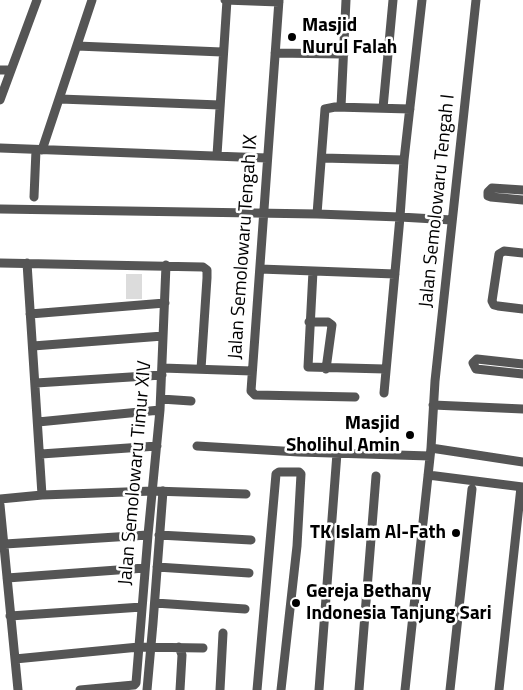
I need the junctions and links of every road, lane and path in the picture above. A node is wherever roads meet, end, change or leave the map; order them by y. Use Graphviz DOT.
graph roads {
  1 [pos="37,0"];
  2 [pos="92,0"];
  3 [pos="226,0"];
  4 [pos="346,0"];
  5 [pos="393,0"];
  6 [pos="422,0"];
  7 [pos="476,0"];
  8 [pos="279,1"];
  9 [pos="77,46"];
  10 [pos="222,52"];
  11 [pos="275,53"];
  12 [pos="344,54"];
  13 [pos="0,70"];
  14 [pos="12,70"];
  15 [pos="60,99"];
  16 [pos="0,100"];
  17 [pos="220,105"];
  18 [pos="341,107"];
  19 [pos="384,108"];
  20 [pos="410,109"];
  21 [pos="0,148"];
  22 [pos="39,150"];
  23 [pos="217,156"];
  24 [pos="267,158"];
  25 [pos="322,158"];
  26 [pos="404,160"];
  27 [pos="523,190"];
  28 [pos="34,197"];
  29 [pos="523,200"];
  30 [pos="0,209"];
  31 [pos="317,214"];
  32 [pos="263,215"];
  33 [pos="400,217"];
  34 [pos="452,220"];
  35 [pos="523,252"];
  36 [pos="0,263"];
  37 [pos="27,263"];
  38 [pos="166,265"];
  39 [pos="260,268"];
  40 [pos="313,271"];
  41 [pos="395,274"];
  42 [pos="165,303"];
  43 [pos="523,309"];
  44 [pos="30,314"];
  45 [pos="309,322"];
  46 [pos="163,336"];
  47 [pos="33,346"];
  48 [pos="523,364"];
  49 [pos="385,368"];
  50 [pos="326,369"];
  51 [pos="201,370"];
  52 [pos="252,371"];
  53 [pos="162,372"];
  54 [pos="523,374"];
  55 [pos="36,384"];
  56 [pos="384,393"];
  57 [pos="355,397"];
  58 [pos="161,399"];
  59 [pos="191,401"];
  60 [pos="433,405"];
  61 [pos="523,409"];
  62 [pos="160,410"];
  63 [pos="38,422"];
  64 [pos="157,446"];
  65 [pos="197,446"];
  66 [pos="431,452"];
  67 [pos="337,453"];
  68 [pos="41,454"];
  69 [pos="523,462"];
  70 [pos="428,474"];
  71 [pos="376,476"];
  72 [pos="522,487"];
  73 [pos="472,489"];
  74 [pos="152,491"];
  75 [pos="163,491"];
  76 [pos="246,494"];
  77 [pos="42,495"];
  78 [pos="0,499"];
  79 [pos="0,505"];
  80 [pos="148,535"];
  81 [pos="160,535"];
  82 [pos="250,540"];
  83 [pos="5,544"];
  84 [pos="157,567"];
  85 [pos="145,568"];
  86 [pos="249,573"];
  87 [pos="7,578"];
  88 [pos="4,594"];
  89 [pos="155,603"];
  90 [pos="142,607"];
  91 [pos="245,609"];
  92 [pos="10,616"];
  93 [pos="223,633"];
  94 [pos="139,646"];
  95 [pos="151,647"];
  96 [pos="178,647"];
  97 [pos="203,648"];
  98 [pos="14,659"];
  99 [pos="18,690"];
  100 [pos="80,690"];
  101 [pos="147,690"];
  102 [pos="180,690"];
  103 [pos="220,690"];
  104 [pos="257,690"];
  105 [pos="281,690"];
  106 [pos="319,690"];
  107 [pos="358,690"];
  108 [pos="405,690"];
  109 [pos="450,690"];
  110 [pos="499,690"];
  1 -- 14 [label="street"];
  2 -- 9 [label="street"];
  3 -- 8 [label="street"];
  3 -- 10 [label="street"];
  4 -- 12 [label="street"];
  5 -- 19 [label="street"];
  6 -- 20 [label="street"];
  7 -- 34 [label="street, Jalan Semolowaru Tengah I"];
  8 -- 11 [label="street, Jalan Semolowaru Tengah IX"];
  9 -- 10 [label="street"];
  9 -- 15 [label="street"];
  10 -- 17 [label="street"];
  11 -- 12 [label="street"];
  11 -- 24 [label="street, Jalan Semolowaru Tengah IX"];
  12 -- 18 [label="street"];
  13 -- 14 [label="street"];
  14 -- 16 [label="street"];
  15 -- 17 [label="street"];
  15 -- 22 [label="street"];
  17 -- 23 [label="street"];
  18 -- 19 [label="street"];
  18 -- 25 [label="street"];
  19 -- 20 [label="street"];
  20 -- 26 [label="street"];
  21 -- 22 [label="street"];
  22 -- 23 [label="street"];
  22 -- 28 [label="street"];
  23 -- 24 [label="street"];
  24 -- 32 [label="street, Jalan Semolowaru Tengah IX"];
  25 -- 26 [label="street"];
  25 -- 31 [label="street"];
  26 -- 33 [label="street"];
  27 -- 29 [label="street"];
  30 -- 32 [label="street"];
  31 -- 32 [label="street"];
  31 -- 33 [label="street"];
  32 -- 39 [label="street, Jalan Semolowaru Tengah IX"];
  33 -- 34 [label="street"];
  33 -- 41 [label="street"];
  34 -- 60 [label="street, Jalan Semolowaru Tengah I"];
  35 -- 43 [label="street"];
  36 -- 37 [label="street"];
  37 -- 38 [label="street"];
  37 -- 44 [label="street"];
  38 -- 42 [label="street, Jalan Semolowaru Timur XIV"];
  38 -- 51 [label="street"];
  39 -- 40 [label="street"];
  39 -- 52 [label="street, Jalan Semolowaru Tengah IX"];
  40 -- 41 [label="street"];
  40 -- 45 [label="street"];
  41 -- 49 [label="street"];
  42 -- 44 [label="street"];
  42 -- 46 [label="street, Jalan Semolowaru Timur XIV"];
  44 -- 47 [label="street"];
  45 -- 50 [label="street"];
  45 -- 50 [label="street"];
  46 -- 47 [label="street"];
  46 -- 53 [label="street, Jalan Semolowaru Timur XIV"];
  47 -- 55 [label="street"];
  48 -- 54 [label="street"];
  49 -- 50 [label="street"];
  49 -- 56 [label="street"];
  51 -- 52 [label="street"];
  51 -- 53 [label="street"];
  52 -- 57 [label="street, Jalan Semolowaru Tengah IX"];
  53 -- 55 [label="street"];
  53 -- 58 [label="street, Jalan Semolowaru Timur XIV"];
  55 -- 63 [label="street"];
  58 -- 59 [label="street"];
  58 -- 62 [label="street, Jalan Semolowaru Timur XIV"];
  60 -- 61 [label="street"];
  60 -- 66 [label="street, Jalan Semolowaru Tengah I"];
  62 -- 63 [label="street"];
  62 -- 64 [label="street, Jalan Semolowaru Timur XIV"];
  63 -- 68 [label="street"];
  64 -- 68 [label="street"];
  64 -- 74 [label="street, Jalan Semolowaru Timur XIV"];
  65 -- 67 [label="street"];
  66 -- 67 [label="street"];
  66 -- 69 [label="street"];
  66 -- 70 [label="street, Jalan Semolowaru Tengah I"];
  67 -- 106 [label="street"];
  68 -- 77 [label="street"];
  70 -- 72 [label="street"];
  70 -- 108 [label="street, Jalan Semolowaru Tengah I"];
  71 -- 107 [label="street"];
  72 -- 110 [label="street"];
  73 -- 109 [label="street"];
  74 -- 75 [label="street"];
  74 -- 77 [label="street"];
  74 -- 80 [label="street, Jalan Semolowaru Timur XIV"];
  75 -- 76 [label="street"];
  75 -- 81 [label="street, Jalan Semolowaru Timur XIV"];
  77 -- 78 [label="street"];
  79 -- 83 [label="street"];
  80 -- 83 [label="street"];
  80 -- 85 [label="street, Jalan Semolowaru Timur XIV"];
  81 -- 82 [label="street"];
  81 -- 84 [label="street, Jalan Semolowaru Timur XIV"];
  83 -- 87 [label="street"];
  84 -- 86 [label="street"];
  84 -- 89 [label="street, Jalan Semolowaru Timur XIV"];
  85 -- 87 [label="street"];
  85 -- 90 [label="street, Jalan Semolowaru Timur XIV"];
  87 -- 88 [label="street"];
  88 -- 92 [label="street"];
  89 -- 91 [label="street"];
  89 -- 95 [label="street, Jalan Semolowaru Timur XIV"];
  90 -- 92 [label="street"];
  90 -- 94 [label="street, Jalan Semolowaru Timur XIV"];
  92 -- 98 [label="street"];
  93 -- 103 [label="street"];
  94 -- 95 [label="street"];
  94 -- 98 [label="street"];
  94 -- 100 [label="street, Jalan Semolowaru Timur XIV"];
  95 -- 96 [label="street"];
  95 -- 101 [label="street, Jalan Semolowaru Timur XIV"];
  96 -- 97 [label="street"];
  96 -- 102 [label="street"];
  98 -- 99 [label="street"];
  104 -- 105 [label="street"];
}
